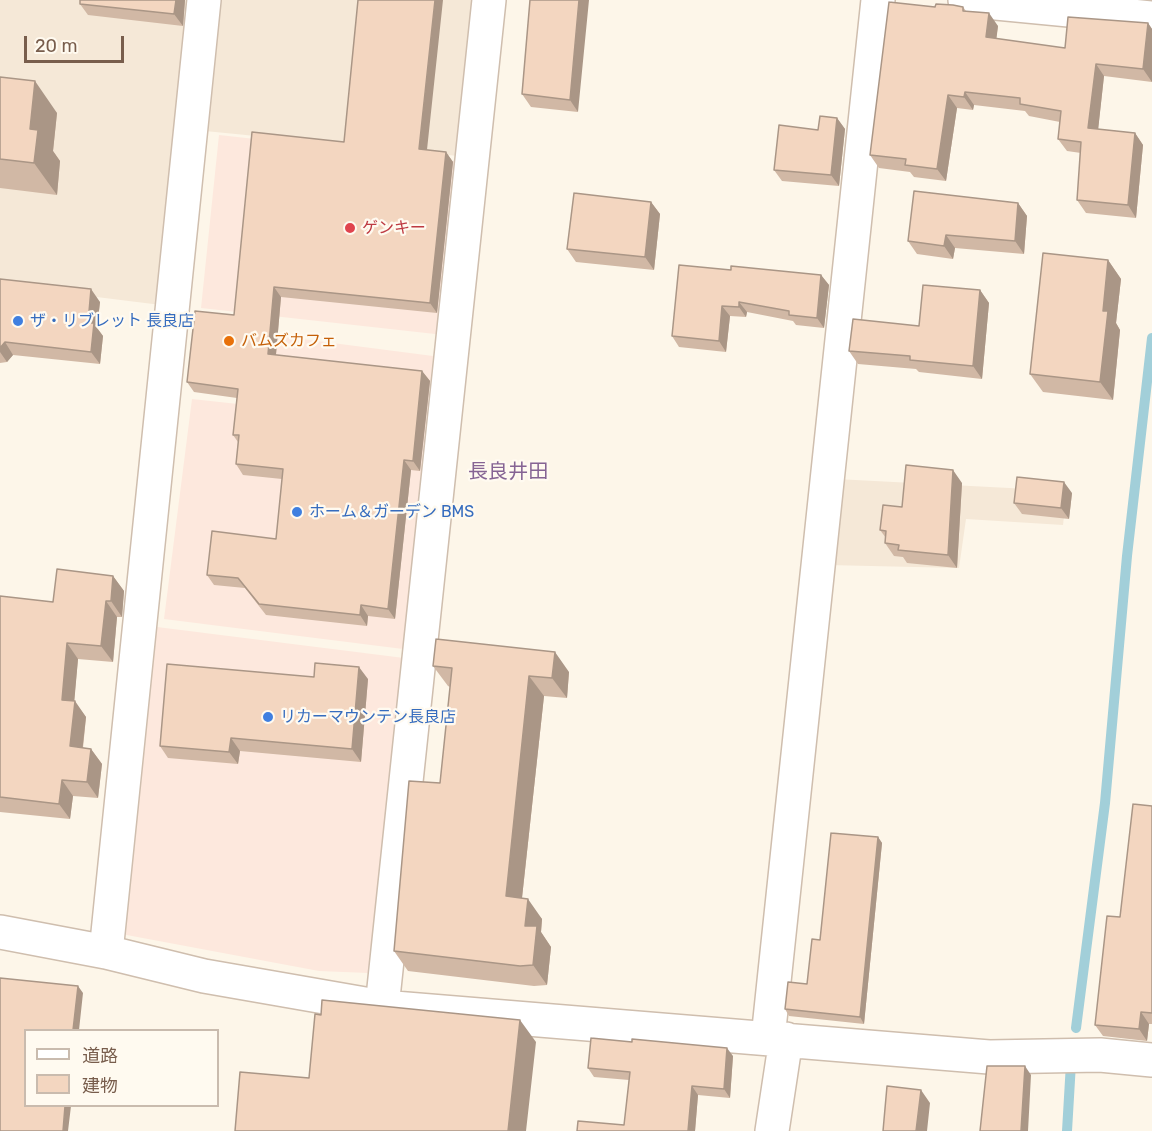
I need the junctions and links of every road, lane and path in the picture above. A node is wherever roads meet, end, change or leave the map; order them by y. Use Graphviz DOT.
graph roads {
  1 [pos="204,0"];
  2 [pos="489,0"];
  3 [pos="878,0"];
  4 [pos="965,0"];
  5 [pos="1152,18"];
  6 [pos="0,932"];
  7 [pos="106,952"];
  8 [pos="382,1007"];
  9 [pos="777,1038"];
  10 [pos="1152,1060"];
  11 [pos="772,1131"];
  1 -- 7 [label="street"];
  2 -- 8 [label="street"];
  3 -- 9 [label="street"];
  4 -- 5 [label="street"];
  6 -- 7 [label="street"];
  7 -- 8 [label="street"];
  8 -- 9 [label="street"];
  9 -- 10 [label="street"];
  9 -- 11 [label="street"];
}
